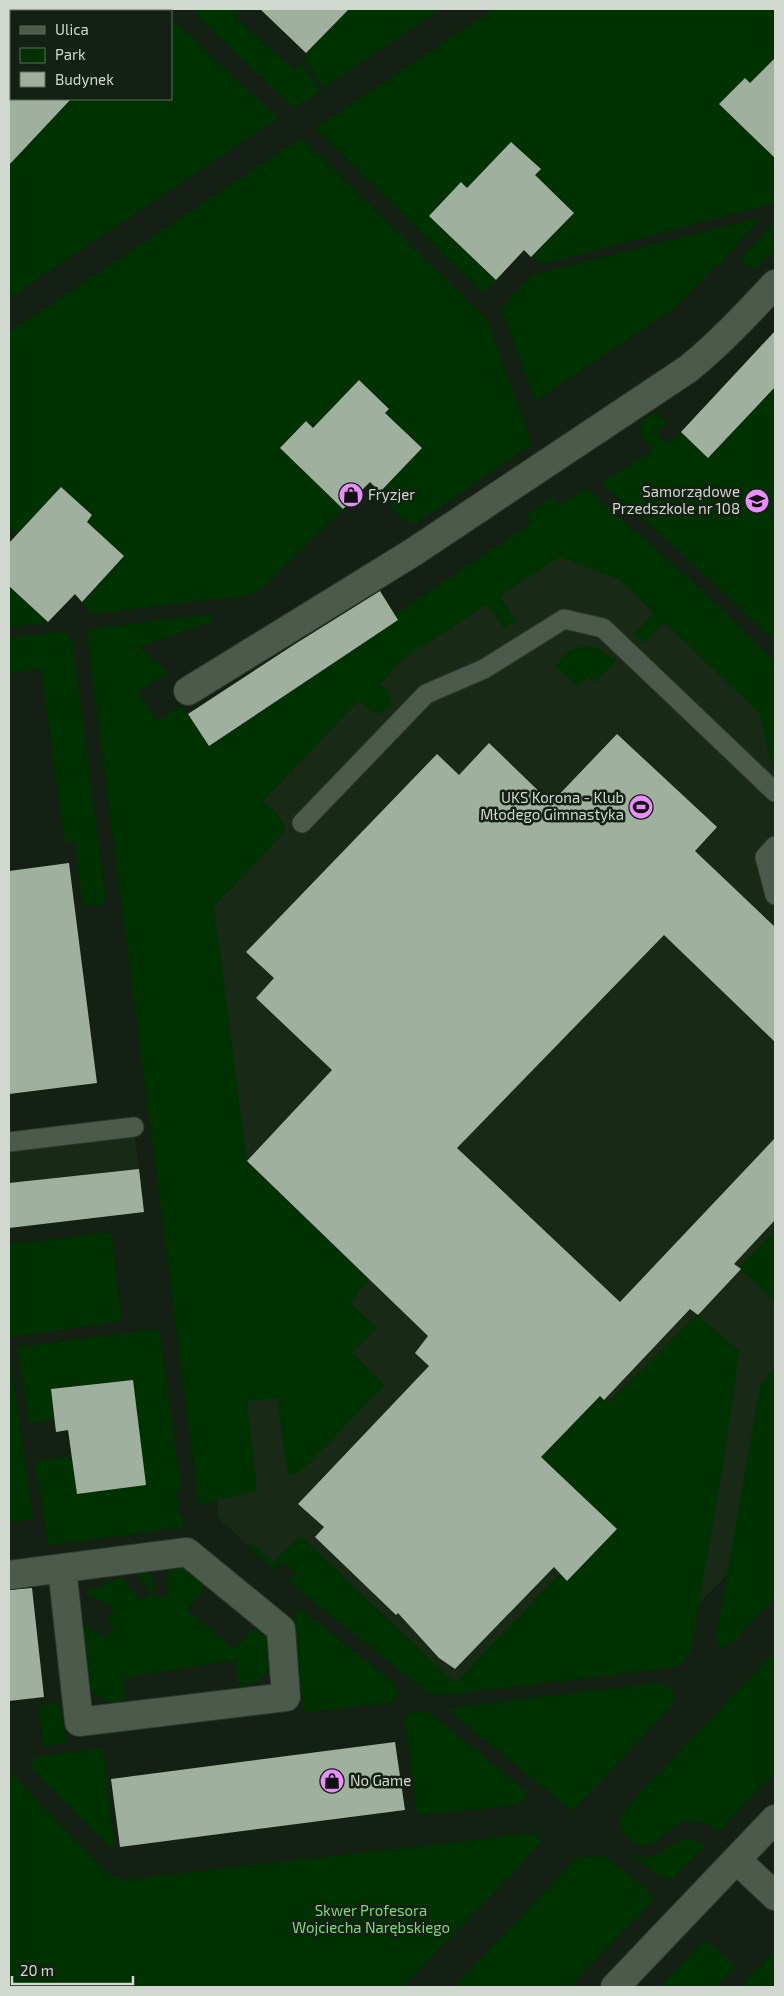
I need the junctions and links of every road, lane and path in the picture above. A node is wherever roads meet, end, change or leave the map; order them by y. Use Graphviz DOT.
graph roads {
  1 [pos="775,284"];
  2 [pos="188,691"];
  3 [pos="775,792"];
  4 [pos="302,822"];
  5 [pos="775,846"];
  6 [pos="775,895"];
  7 [pos="134,1127"];
  8 [pos="9,1142"];
  9 [pos="62,1568"];
  10 [pos="9,1575"];
  11 [pos="775,1819"];
  12 [pos="737,1860"];
  13 [pos="775,1896"];
  14 [pos="615,1987"];
  1 -- 2 [label="street"];
  3 -- 4 [label="lane"];
  5 -- 6 [label="lane"];
  7 -- 8 [label="lane"];
  9 -- 9 [label="street"];
  9 -- 10 [label="street"];
  11 -- 12 [label="street"];
  12 -- 13 [label="street"];
  12 -- 14 [label="street"];
}
